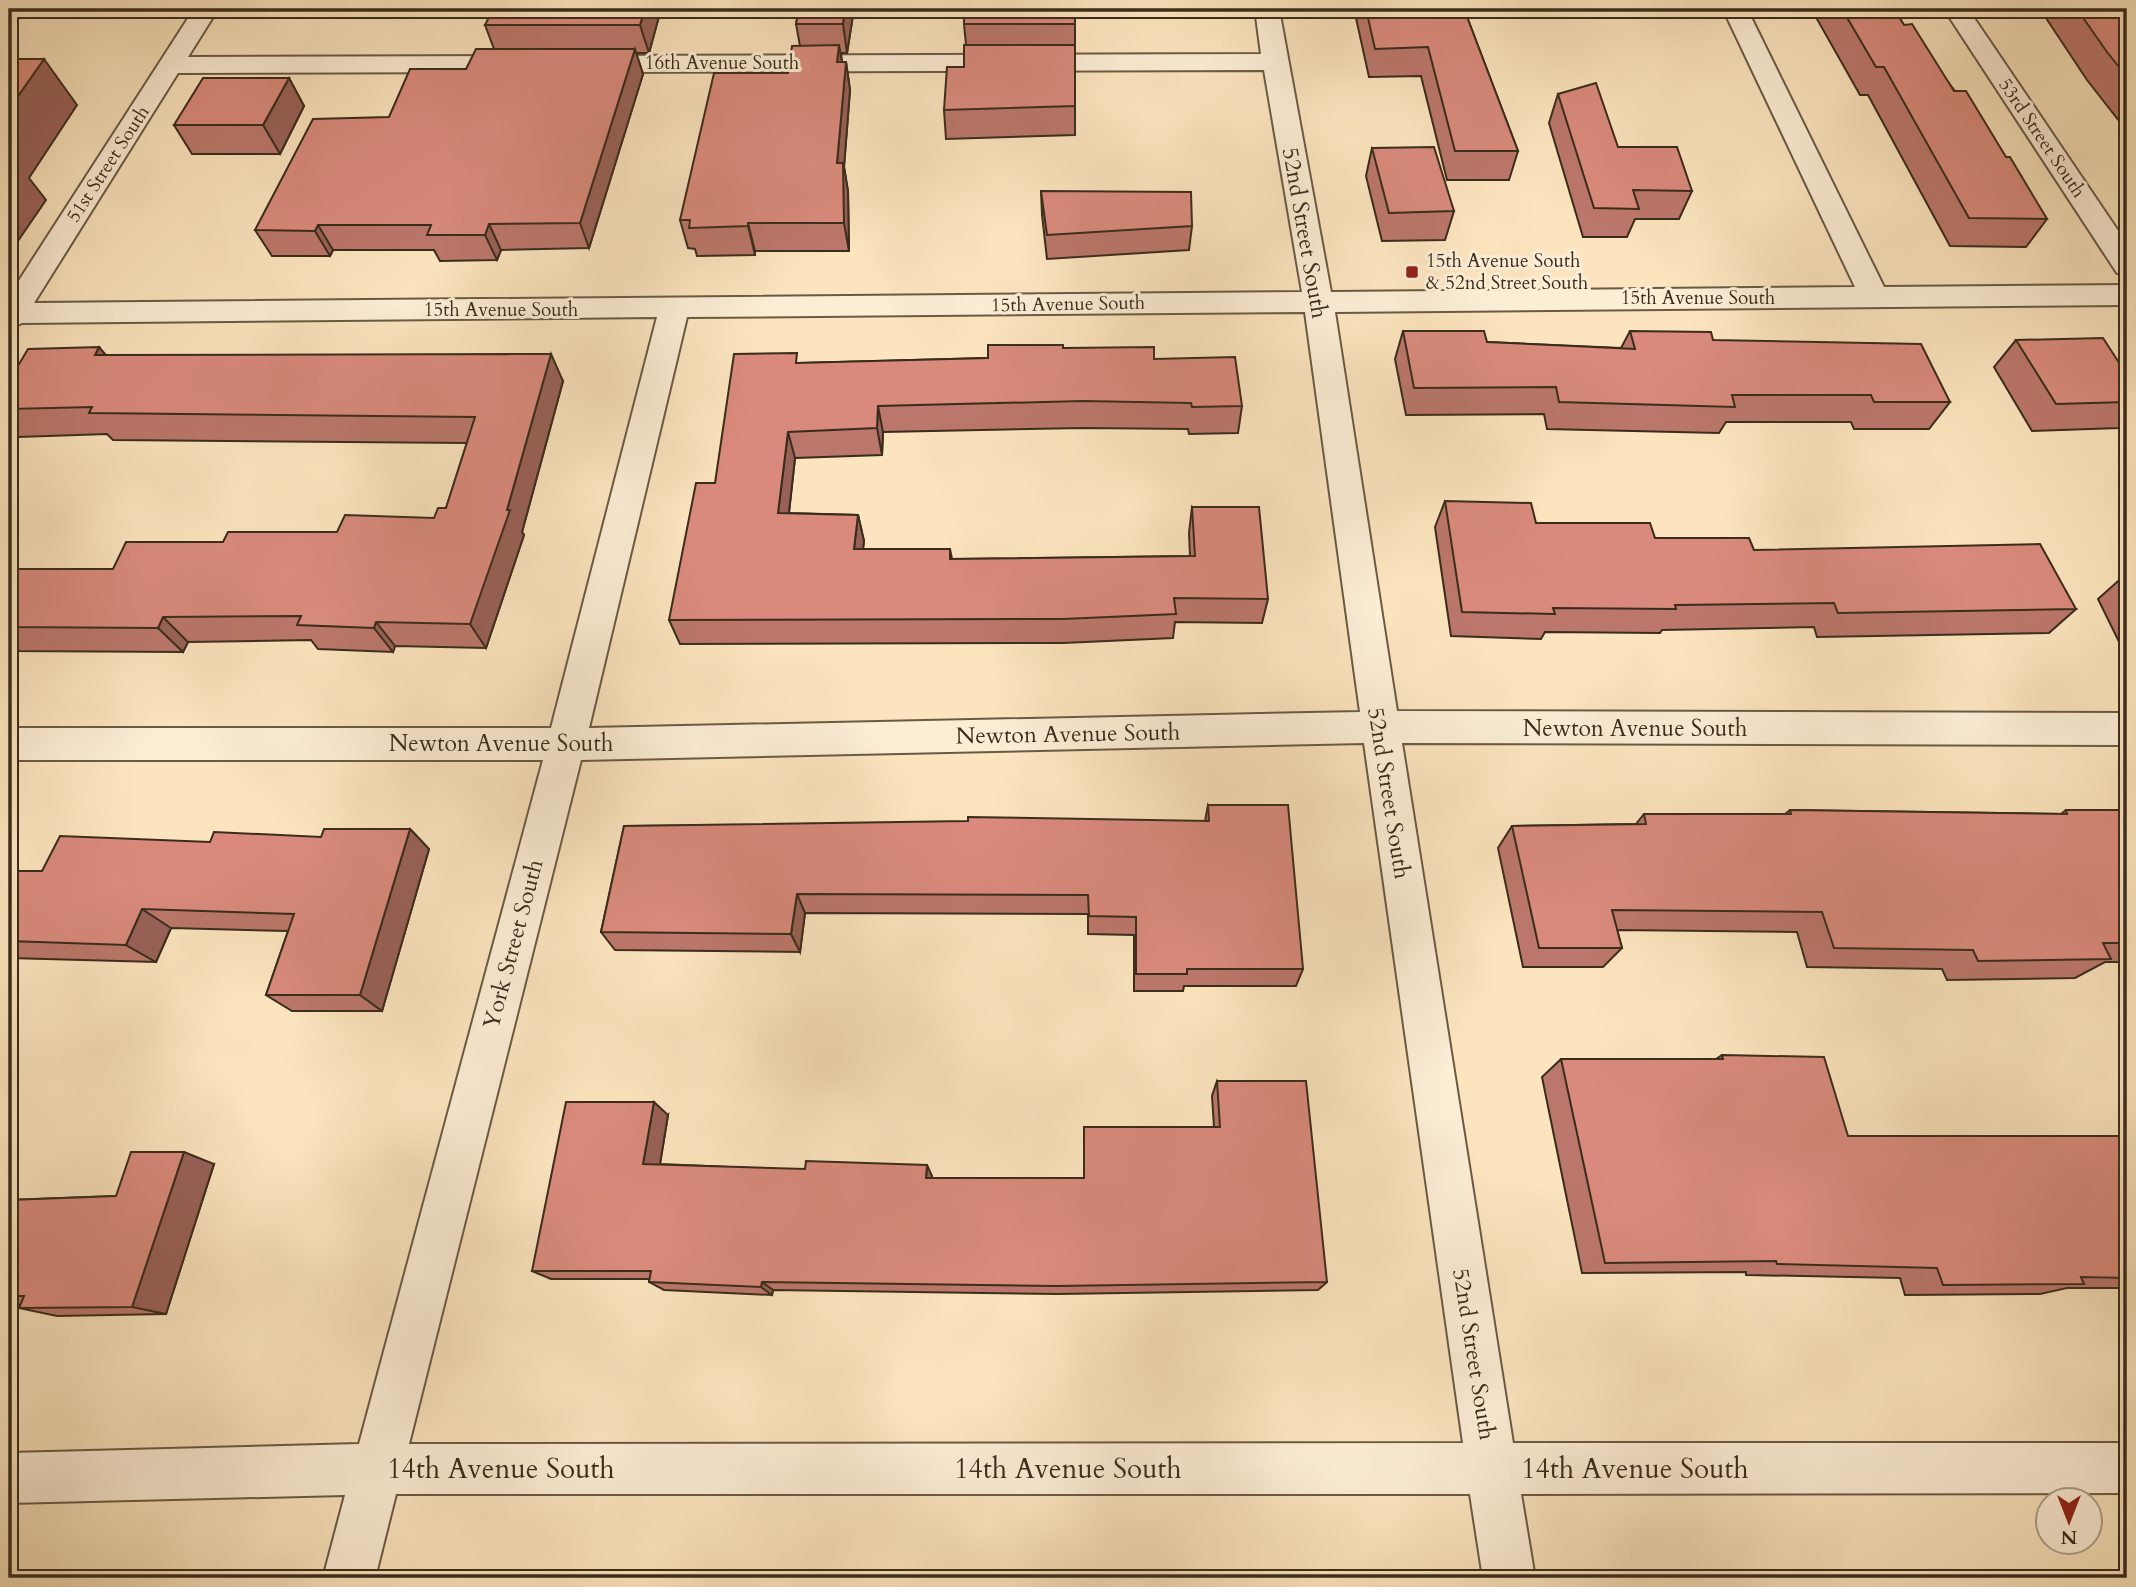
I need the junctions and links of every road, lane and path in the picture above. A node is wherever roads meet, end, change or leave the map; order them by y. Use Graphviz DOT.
graph roads {
  1 [pos="206,9"];
  2 [pos="1267,9"];
  3 [pos="1735,9"];
  4 [pos="1956,9"];
  5 [pos="1273,62"];
  6 [pos="171,65"];
  7 [pos="2127,266"];
  8 [pos="2127,295"];
  9 [pos="1874,297"];
  10 [pos="1318,301"];
  11 [pos="674,309"];
  12 [pos="10,315"];
  13 [pos="1378,727"];
  14 [pos="2127,729"];
  15 [pos="9,744"];
  16 [pos="566,744"];
  17 [pos="2127,1468"];
  18 [pos="376,1469"];
  19 [pos="1492,1469"];
  20 [pos="9,1478"];
  21 [pos="349,1578"];
  22 [pos="1509,1578"];
  1 -- 6 [label="street, 51st Street South"];
  2 -- 5 [label="street, 52nd Street South"];
  3 -- 9 [label="street"];
  4 -- 7 [label="street, 53rd Street South"];
  5 -- 6 [label="street, 16th Avenue South"];
  5 -- 10 [label="street, 52nd Street South"];
  6 -- 12 [label="street, 51st Street South"];
  8 -- 9 [label="street, 15th Avenue South"];
  9 -- 10 [label="street, 15th Avenue South"];
  10 -- 11 [label="street, 15th Avenue South"];
  10 -- 13 [label="street, 52nd Street South"];
  11 -- 12 [label="street, 15th Avenue South"];
  11 -- 16 [label="street, York Street South"];
  13 -- 14 [label="street, Newton Avenue South"];
  13 -- 16 [label="street, Newton Avenue South"];
  13 -- 19 [label="street, 52nd Street South"];
  15 -- 16 [label="street, Newton Avenue South"];
  16 -- 18 [label="street, York Street South"];
  17 -- 19 [label="street, 14th Avenue South"];
  18 -- 19 [label="street, 14th Avenue South"];
  18 -- 20 [label="street, 14th Avenue South"];
  18 -- 21 [label="street, York Street South"];
  19 -- 22 [label="street, 52nd Street South"];
}
